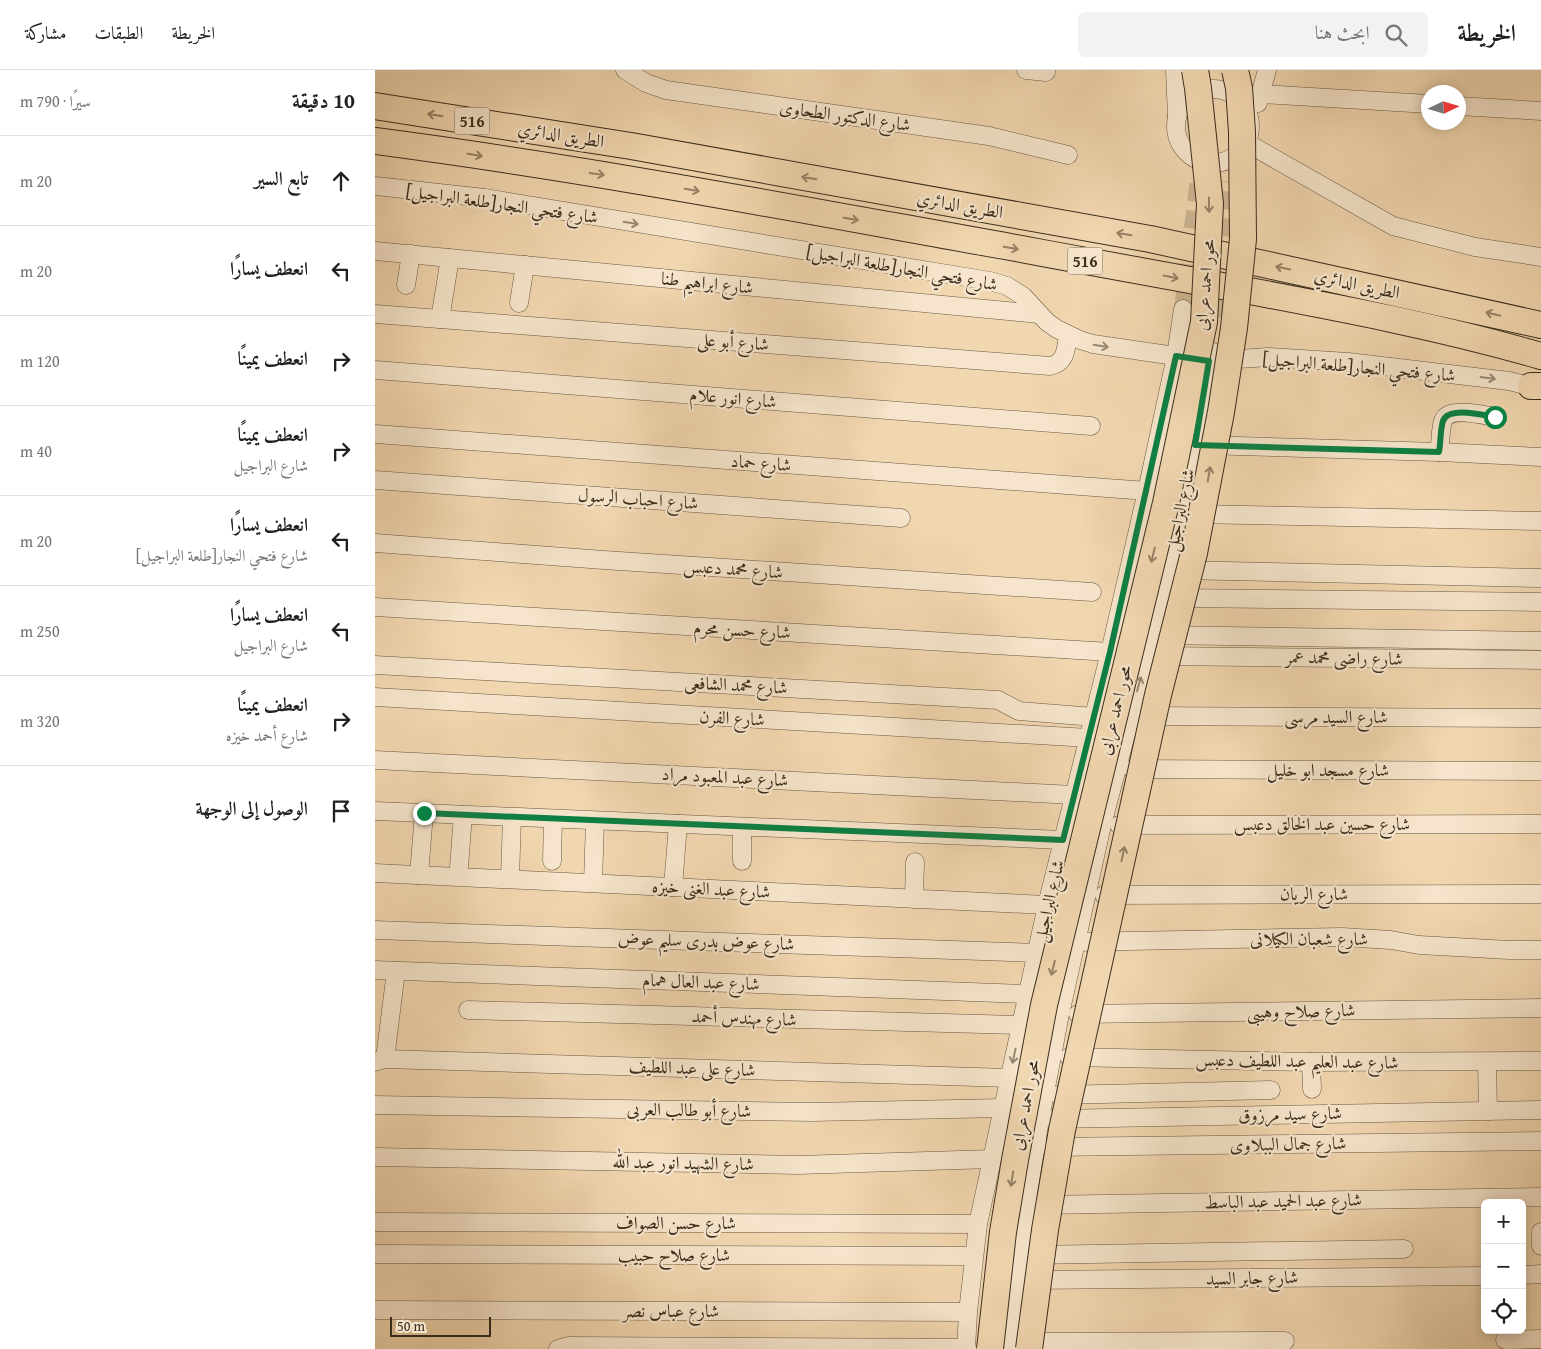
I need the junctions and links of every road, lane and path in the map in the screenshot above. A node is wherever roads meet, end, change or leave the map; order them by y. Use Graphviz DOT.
graph roads {
  1 [pos="625,70"];
  2 [pos="1026,70"];
  3 [pos="1175,70"];
  4 [pos="1195,70"];
  5 [pos="1250,70"];
  6 [pos="1267,70"];
  7 [pos="1046,72"];
  8 [pos="1237,84"];
  9 [pos="1261,94"];
  10 [pos="1421,104"];
  11 [pos="375,106"];
  12 [pos="1466,106"];
  13 [pos="1541,111"];
  14 [pos="1177,118"];
  15 [pos="1249,135"];
  16 [pos="375,142"];
  17 [pos="1068,155"];
  18 [pos="1233,158"];
  19 [pos="1201,161"];
  20 [pos="1199,179"];
  21 [pos="1231,182"];
  22 [pos="375,186"];
  23 [pos="375,251"];
  24 [pos="411,254"];
  25 [pos="1541,257"];
  26 [pos="450,258"];
  27 [pos="525,265"];
  28 [pos="406,285"];
  29 [pos="519,303"];
  30 [pos="1183,309"];
  31 [pos="375,314"];
  32 [pos="1039,314"];
  33 [pos="1217,317"];
  34 [pos="441,319"];
  35 [pos="1541,325"];
  36 [pos="1068,335"];
  37 [pos="1176,356"];
  38 [pos="1541,356"];
  39 [pos="1209,361"];
  40 [pos="375,370"];
  41 [pos="1538,387"];
  42 [pos="1495,417"];
  43 [pos="1091,426"];
  44 [pos="375,434"];
  45 [pos="1195,445"];
  46 [pos="1439,452"];
  47 [pos="1541,457"];
  48 [pos="375,480"];
  49 [pos="1147,491"];
  50 [pos="1180,513"];
  51 [pos="901,518"];
  52 [pos="1541,521"];
  53 [pos="375,544"];
  54 [pos="1167,569"];
  55 [pos="1541,578"];
  56 [pos="1092,592"];
  57 [pos="1161,598"];
  58 [pos="1541,602"];
  59 [pos="375,607"];
  60 [pos="1153,634"];
  61 [pos="1541,641"];
  62 [pos="1110,652"];
  63 [pos="1147,656"];
  64 [pos="1541,660"];
  65 [pos="375,665"];
  66 [pos="375,697"];
  67 [pos="1131,716"];
  68 [pos="1094,717"];
  69 [pos="1541,718"];
  70 [pos="1089,738"];
  71 [pos="375,760"];
  72 [pos="1116,769"];
  73 [pos="1541,771"];
  74 [pos="1074,795"];
  75 [pos="375,811"];
  76 [pos="424,813"];
  77 [pos="463,815"];
  78 [pos="512,817"];
  79 [pos="553,818"];
  80 [pos="595,820"];
  81 [pos="678,824"];
  82 [pos="1102,824"];
  83 [pos="1541,824"];
  84 [pos="742,827"];
  85 [pos="1063,840"];
  86 [pos="552,861"];
  87 [pos="742,862"];
  88 [pos="915,862"];
  89 [pos="459,867"];
  90 [pos="375,873"];
  91 [pos="419,875"];
  92 [pos="510,879"];
  93 [pos="593,883"];
  94 [pos="673,887"];
  95 [pos="1541,894"];
  96 [pos="1087,895"];
  97 [pos="914,898"];
  98 [pos="1047,905"];
  99 [pos="375,930"];
  100 [pos="1076,942"];
  101 [pos="1541,950"];
  102 [pos="1037,953"];
  103 [pos="375,970"];
  104 [pos="396,971"];
  105 [pos="1027,994"];
  106 [pos="1541,1008"];
  107 [pos="468,1010"];
  108 [pos="1060,1014"];
  109 [pos="382,1025"];
  110 [pos="1021,1026"];
  111 [pos="1052,1056"];
  112 [pos="380,1061"];
  113 [pos="1541,1061"];
  114 [pos="1311,1062"];
  115 [pos="1487,1062"];
  116 [pos="1009,1078"];
  117 [pos="1312,1089"];
  118 [pos="1271,1090"];
  119 [pos="1045,1095"];
  120 [pos="375,1105"];
  121 [pos="1541,1110"];
  122 [pos="1487,1111"];
  123 [pos="1002,1113"];
  124 [pos="1040,1119"];
  125 [pos="1541,1141"];
  126 [pos="1035,1148"];
  127 [pos="375,1158"];
  128 [pos="992,1159"];
  129 [pos="1541,1197"];
  130 [pos="1507,1199"];
  131 [pos="1481,1200"];
  132 [pos="1026,1206"];
  133 [pos="375,1222"];
  134 [pos="978,1224"];
  135 [pos="1541,1232"];
  136 [pos="1541,1246"];
  137 [pos="1404,1249"];
  138 [pos="375,1254"];
  139 [pos="1020,1255"];
  140 [pos="973,1256"];
  141 [pos="1541,1274"];
  142 [pos="1526,1275"];
  143 [pos="1481,1276"];
  144 [pos="972,1278"];
  145 [pos="1020,1280"];
  146 [pos="375,1310"];
  147 [pos="968,1312"];
  148 [pos="1541,1339"];
  149 [pos="1505,1340"];
  150 [pos="1285,1341"];
  151 [pos="840,1348"];
  152 [pos="996,1348"];
  153 [pos="558,1349"];
  1 -- 17 [label="street, شارع الدكتور الطحاوى"];
  2 -- 7 [label="street"];
  3 -- 14 [label="street"];
  4 -- 152 [label="highway, محور احمد عرابى, one-way, bridge"];
  5 -- 8 [label="street"];
  6 -- 9 [label="street"];
  8 -- 14 [label="street"];
  8 -- 15 [label="street"];
  152 -- 8 [label="highway, محور احمد عرابى, one-way, bridge"];
  9 -- 10 [label="street"];
  9 -- 15 [label="street"];
  35 -- 11 [label="highway, الطريق الدائري / 516, one-way"];
  12 -- 13 [label="street"];
  14 -- 19 [label="street"];
  15 -- 18 [label="street"];
  15 -- 25 [label="street"];
  16 -- 38 [label="highway, الطريق الدائري / 516, one-way"];
  18 -- 19 [label="street"];
  18 -- 21 [label="street"];
  19 -- 20 [label="street"];
  22 -- 32 [label="street, شارع فتحي النجار[طلعة البراجيل], one-way"];
  23 -- 24 [label="street, شارع ابراهيم طنا"];
  24 -- 26 [label="street, شارع ابراهيم طنا"];
  24 -- 28 [label="street"];
  26 -- 27 [label="street, شارع ابراهيم طنا"];
  26 -- 34 [label="street"];
  27 -- 29 [label="street"];
  27 -- 32 [label="street, شارع ابراهيم طنا"];
  30 -- 37 [label="street, شارع البراجيل"];
  31 -- 34 [label="street, شارع أبو على"];
  32 -- 36 [label="street, شارع فتحي النجار[طلعة البراجيل]"];
  33 -- 39 [label="street, شارع البراجيل"];
  34 -- 36 [label="street, شارع أبو على"];
  36 -- 37 [label="street, شارع فتحي النجار[طلعة البراجيل], one-way"];
  37 -- 39 [label="street, شارع فتحي النجار[طلعة البراجيل]"];
  37 -- 49 [label="street, شارع البراجيل"];
  39 -- 41 [label="street, شارع فتحي النجار[طلعة البراجيل], one-way"];
  39 -- 45 [label="street, شارع البراجيل"];
  40 -- 43 [label="street, شارع انور علام"];
  42 -- 46 [label="street"];
  44 -- 49 [label="street, شارع حماد"];
  45 -- 46 [label="street"];
  45 -- 50 [label="street, شارع البراجيل"];
  46 -- 47 [label="street"];
  48 -- 51 [label="street, شارع احباب الرسول"];
  49 -- 62 [label="street, شارع البراجيل"];
  50 -- 52 [label="street"];
  50 -- 54 [label="street, شارع البراجيل"];
  53 -- 56 [label="street, شارع محمد دعبس"];
  54 -- 55 [label="street"];
  54 -- 57 [label="street, شارع البراجيل"];
  57 -- 58 [label="street"];
  57 -- 60 [label="street, شارع البراجيل"];
  59 -- 62 [label="street, شارع حسن محرم"];
  60 -- 61 [label="street"];
  60 -- 63 [label="street, شارع البراجيل"];
  62 -- 68 [label="street, شارع البراجيل"];
  63 -- 64 [label="street, شارع راضى محمد عمر"];
  67 -- 63 [label="street, شارع البراجيل, one-way"];
  65 -- 68 [label="street, شارع محمد الشافعى"];
  66 -- 70 [label="street, شارع الفرن"];
  67 -- 69 [label="street, شارع السيد مرسى"];
  67 -- 72 [label="street, شارع البراجيل"];
  68 -- 70 [label="street, شارع البراجيل"];
  70 -- 74 [label="street, شارع البراجيل"];
  71 -- 74 [label="street, شارع عبد المعبود مراد"];
  72 -- 73 [label="street, شارع مسجد ابو خليل"];
  72 -- 82 [label="street, شارع البراجيل"];
  74 -- 85 [label="street, شارع البراجيل"];
  75 -- 76 [label="street"];
  76 -- 77 [label="street"];
  76 -- 91 [label="street"];
  77 -- 78 [label="street"];
  77 -- 89 [label="street"];
  78 -- 79 [label="street"];
  78 -- 92 [label="street"];
  79 -- 80 [label="street"];
  79 -- 86 [label="street"];
  80 -- 81 [label="street"];
  80 -- 93 [label="street"];
  81 -- 84 [label="street"];
  81 -- 94 [label="street"];
  82 -- 83 [label="street, شارع حسين عبد الخالق دعبس"];
  82 -- 96 [label="street, شارع البراجيل"];
  84 -- 85 [label="street"];
  84 -- 87 [label="street"];
  85 -- 98 [label="street, شارع البراجيل"];
  88 -- 97 [label="street"];
  90 -- 91 [label="street, شارع عبد الغنى خيزه"];
  91 -- 92 [label="street, شارع عبد الغنى خيزه"];
  92 -- 93 [label="street, شارع عبد الغنى خيزه"];
  93 -- 94 [label="street, شارع عبد الغنى خيزه"];
  94 -- 97 [label="street, شارع عبد الغنى خيزه"];
  95 -- 96 [label="street, شارع الريان"];
  96 -- 100 [label="street, شارع البراجيل"];
  97 -- 98 [label="street, شارع عبد الغنى خيزه"];
  98 -- 102 [label="street, شارع البراجيل"];
  99 -- 102 [label="street, شارع عوض بدرى سليم عوض"];
  100 -- 101 [label="street, شارع شعبان الكيلانى"];
  100 -- 108 [label="street, شارع البراجيل"];
  102 -- 105 [label="street, شارع البراجيل"];
  103 -- 104 [label="street, شارع عبد العال همام"];
  104 -- 105 [label="street, شارع عبد العال همام"];
  104 -- 109 [label="street"];
  105 -- 110 [label="street, شارع البراجيل"];
  106 -- 108 [label="street, شارع صلاح وهيبى"];
  107 -- 110 [label="street, شارع مهندس أحمد"];
  108 -- 111 [label="street, شارع البراجيل"];
  109 -- 112 [label="street"];
  110 -- 116 [label="street, شارع البراجيل, one-way"];
  111 -- 114 [label="street, شارع عبد العليم عبد اللطيف دعبس"];
  111 -- 119 [label="street, شارع البراجيل"];
  112 -- 116 [label="street, شارع على عبد اللطيف"];
  113 -- 115 [label="street, شارع عبد العليم عبد اللطيف دعبس"];
  114 -- 115 [label="street, شارع عبد العليم عبد اللطيف دعبس"];
  114 -- 117 [label="street"];
  115 -- 122 [label="street"];
  116 -- 123 [label="street, شارع البراجيل"];
  118 -- 119 [label="street"];
  119 -- 124 [label="street, شارع البراجيل"];
  120 -- 123 [label="street, شارع أبو طالب العربى"];
  121 -- 122 [label="street, شارع سيد مرزوق"];
  122 -- 124 [label="street, شارع سيد مرزوق"];
  123 -- 124 [label="street, شارع أبو طالب العربى"];
  123 -- 128 [label="street, شارع البراجيل"];
  124 -- 126 [label="street, شارع البراجيل"];
  125 -- 126 [label="street, شارع جمال الببلاوى"];
  126 -- 132 [label="street, شارع البراجيل"];
  127 -- 128 [label="street, شارع الشهيد انور عبد الله"];
  128 -- 134 [label="street, شارع البراجيل"];
  129 -- 130 [label="street, شارع عبد الحميد عبد الباسط"];
  131 -- 132 [label="street, شارع عبد الحميد عبد الباسط"];
  132 -- 139 [label="street, شارع البراجيل"];
  133 -- 134 [label="street, شارع حسن الصواف"];
  134 -- 140 [label="street, شارع البراجيل"];
  135 -- 136 [label="street"];
  137 -- 139 [label="street"];
  138 -- 140 [label="street, شارع صلاح حبيب"];
  139 -- 145 [label="street, شارع البراجيل"];
  140 -- 144 [label="street, شارع البراجيل"];
  141 -- 142 [label="street"];
  143 -- 145 [label="street, شارع جابر السيد"];
  144 -- 145 [label="street, شارع جابر السيد"];
  144 -- 147 [label="street, شارع البراجيل"];
  145 -- 152 [label="street, شارع البراجيل"];
  146 -- 147 [label="street, شارع عباس نصر"];
  147 -- 152 [label="street, شارع البراجيل"];
  148 -- 149 [label="street"];
  150 -- 152 [label="street"];
  151 -- 152 [label="street"];
  151 -- 153 [label="street"];
}
